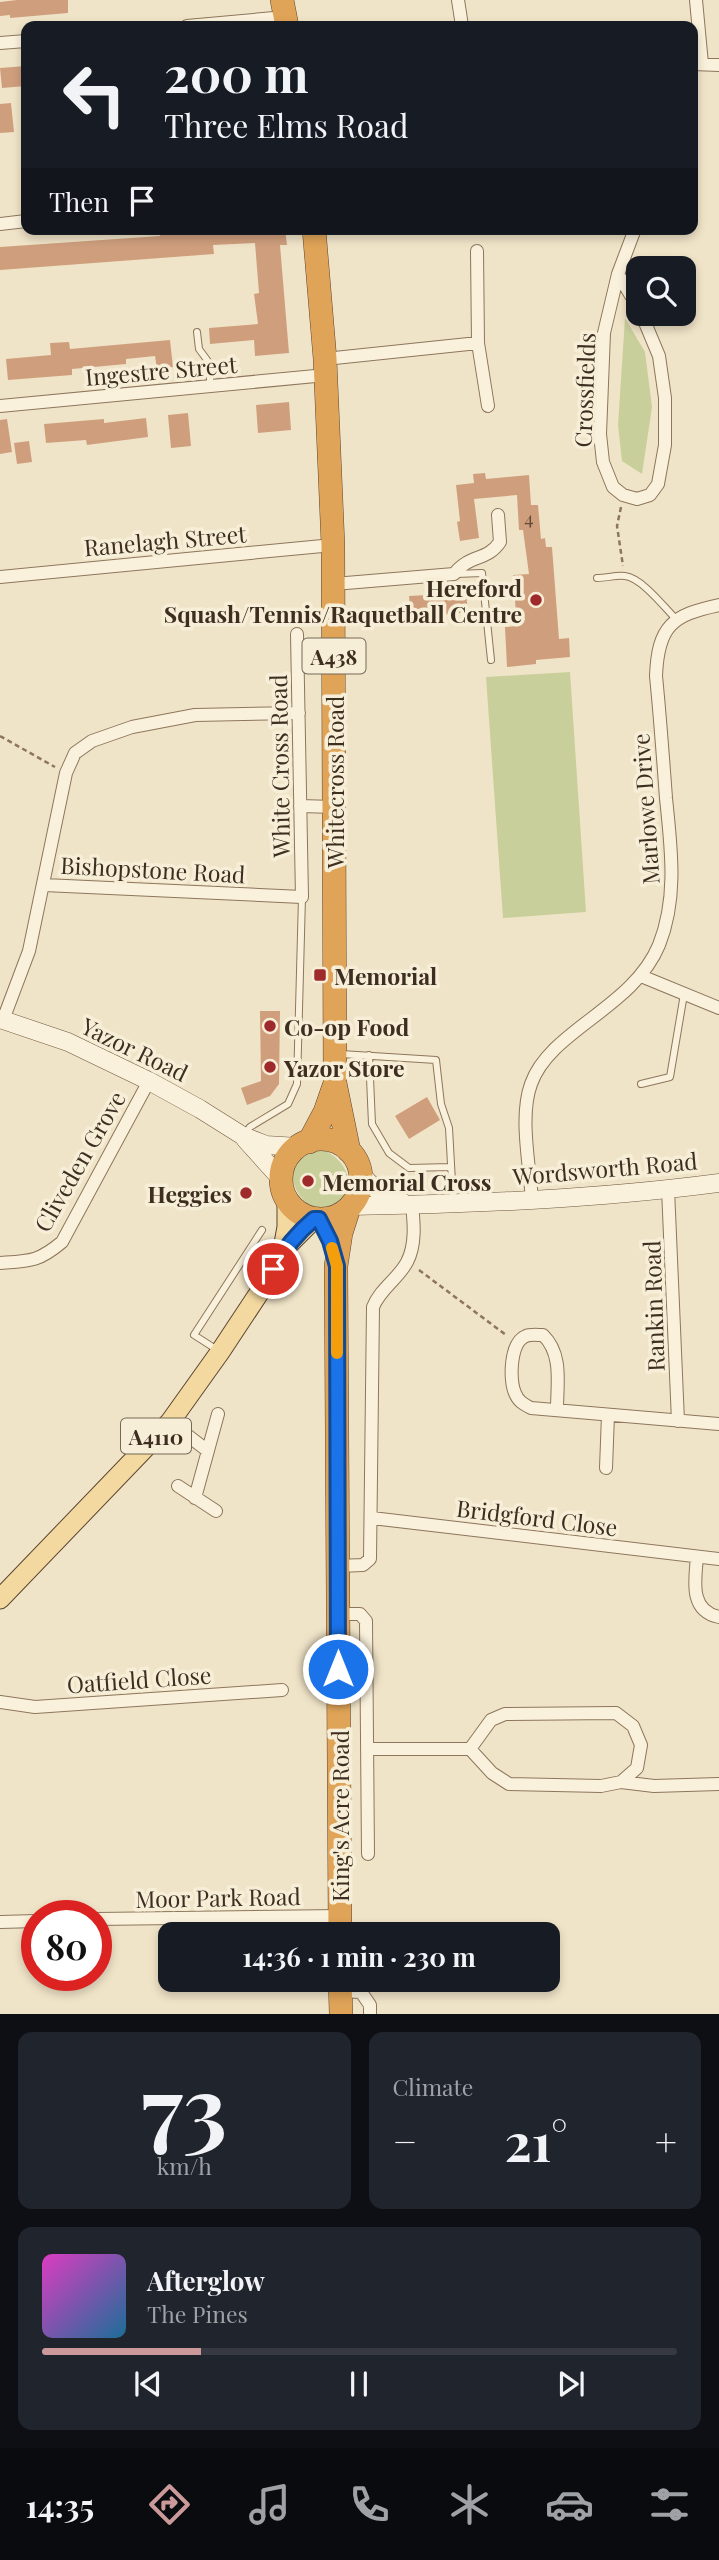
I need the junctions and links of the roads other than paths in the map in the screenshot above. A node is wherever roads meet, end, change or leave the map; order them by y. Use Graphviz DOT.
graph roads {
  1 [pos="458,0"];
  2 [pos="696,0"];
  3 [pos="285,14"];
  4 [pos="228,21"];
  5 [pos="461,21"];
  6 [pos="696,21"];
  7 [pos="21,41"];
  8 [pos="0,43"];
  9 [pos="698,64"];
  10 [pos="719,65"];
  11 [pos="21,222"];
  12 [pos="0,224"];
  13 [pos="314,235"];
  14 [pos="633,235"];
  15 [pos="477,251"];
  16 [pos="618,274"];
  17 [pos="626,287"];
  18 [pos="647,326"];
  19 [pos="197,332"];
  20 [pos="478,344"];
  21 [pos="325,367"];
  22 [pos="210,386"];
  23 [pos="0,406"];
  24 [pos="488,407"];
  25 [pos="498,515"];
  26 [pos="334,545"];
  27 [pos="454,574"];
  28 [pos="0,577"];
  29 [pos="597,579"];
  30 [pos="334,584"];
  31 [pos="719,605"];
  32 [pos="676,619"];
  33 [pos="297,634"];
  34 [pos="491,660"];
  35 [pos="299,713"];
  36 [pos="300,806"];
  37 [pos="334,807"];
  38 [pos="44,885"];
  39 [pos="302,897"];
  40 [pos="641,976"];
  41 [pos="684,994"];
  42 [pos="719,1008"];
  43 [pos="2,1019"];
  44 [pos="336,1054"];
  45 [pos="369,1055"];
  46 [pos="149,1081"];
  47 [pos="335,1083"];
  48 [pos="641,1084"];
  49 [pos="243,1136"];
  50 [pos="304,1144"];
  51 [pos="349,1151"];
  52 [pos="450,1167"];
  53 [pos="361,1174"];
  54 [pos="719,1183"];
  55 [pos="668,1189"];
  56 [pos="285,1190"];
  57 [pos="532,1201"];
  58 [pos="453,1204"];
  59 [pos="412,1205"];
  60 [pos="350,1207"];
  61 [pos="316,1219"];
  62 [pos="262,1230"];
  63 [pos="283,1250"];
  64 [pos="0,1263"];
  65 [pos="337,1266"];
  66 [pos="220,1352"];
  67 [pos="557,1409"];
  68 [pos="218,1414"];
  69 [pos="608,1415"];
  70 [pos="678,1421"];
  71 [pos="170,1422"];
  72 [pos="719,1424"];
  73 [pos="208,1451"];
  74 [pos="606,1468"];
  75 [pos="178,1486"];
  76 [pos="195,1497"];
  77 [pos="216,1511"];
  78 [pos="372,1518"];
  79 [pos="697,1557"];
  80 [pos="719,1559"];
  81 [pos="338,1566"];
  82 [pos="0,1599"];
  83 [pos="338,1614"];
  84 [pos="719,1616"];
  85 [pos="282,1690"];
  86 [pos="0,1702"];
  87 [pos="368,1749"];
  88 [pos="470,1749"];
  89 [pos="621,1782"];
  90 [pos="719,1784"];
  91 [pos="368,1854"];
  92 [pos="112,1919"];
  93 [pos="21,1921"];
  94 [pos="0,1922"];
  95 [pos="218,1922"];
  96 [pos="340,1922"];
  97 [pos="340,1992"];
  98 [pos="361,1992"];
  99 [pos="341,2014"];
  100 [pos="370,2014"];
  1 -- 5 [label="street"];
  2 -- 6 [label="street"];
  3 -- 4 [label="street"];
  7 -- 8 [label="street"];
  9 -- 10 [label="street"];
  11 -- 12 [label="street"];
  13 -- 21 [label="highway, Whitecross Road / A438"];
  14 -- 16 [label="street, Crossfields"];
  15 -- 20 [label="street"];
  16 -- 17 [label="street"];
  16 -- 18 [label="street, Crossfields"];
  19 -- 22 [label="lane"];
  20 -- 21 [label="street, Ingestre Street"];
  20 -- 24 [label="street"];
  21 -- 22 [label="street, Ingestre Street"];
  21 -- 26 [label="highway, Whitecross Road / A438"];
  22 -- 23 [label="street, Ingestre Street"];
  25 -- 27 [label="street"];
  26 -- 28 [label="street, Ranelagh Street"];
  26 -- 30 [label="highway, Whitecross Road / A438"];
  27 -- 30 [label="street"];
  27 -- 34 [label="lane"];
  29 -- 32 [label="lane"];
  30 -- 37 [label="highway, Whitecross Road / A438"];
  31 -- 32 [label="street"];
  32 -- 40 [label="street, Marlowe Drive"];
  33 -- 35 [label="street, White Cross Road"];
  35 -- 36 [label="street, White Cross Road"];
  35 -- 38 [label="street"];
  36 -- 37 [label="street"];
  36 -- 39 [label="street, White Cross Road"];
  37 -- 44 [label="highway, Whitecross Road / A438"];
  38 -- 39 [label="street, Bishopstone Road"];
  38 -- 43 [label="street"];
  39 -- 49 [label="lane"];
  40 -- 41 [label="street"];
  40 -- 57 [label="street, Marlowe Drive"];
  41 -- 42 [label="street"];
  41 -- 48 [label="lane"];
  43 -- 46 [label="street, Yazor Road"];
  44 -- 45 [label="lane"];
  44 -- 47 [label="highway, Whitecross Road / A438"];
  45 -- 52 [label="lane"];
  45 -- 52 [label="lane"];
  46 -- 49 [label="street, Yazor Road"];
  46 -- 64 [label="street, Cliveden Grove"];
  47 -- 50 [label="highway, Whitecross Road / A438"];
  47 -- 51 [label="highway, Whitecross Road / A438"];
  49 -- 50 [label="street, Yazor Road"];
  49 -- 56 [label="street, Yazor Road"];
  50 -- 51 [label="highway"];
  50 -- 56 [label="highway, A438"];
  51 -- 53 [label="highway, A438"];
  52 -- 58 [label="lane"];
  53 -- 59 [label="street, Wordsworth Road"];
  53 -- 60 [label="highway"];
  54 -- 55 [label="street, Wordsworth Road"];
  55 -- 57 [label="street, Wordsworth Road"];
  55 -- 70 [label="street, Rankin Road"];
  56 -- 61 [label="highway"];
  56 -- 63 [label="main road, A4110"];
  57 -- 58 [label="street, Wordsworth Road"];
  58 -- 59 [label="street, Wordsworth Road"];
  59 -- 60 [label="street, Wordsworth Road"];
  59 -- 78 [label="street"];
  60 -- 61 [label="highway"];
  60 -- 65 [label="highway, King's Acre Road"];
  61 -- 63 [label="main road, A4110"];
  61 -- 65 [label="highway, King's Acre Road"];
  62 -- 66 [label="lane"];
  63 -- 66 [label="main road, A4110"];
  65 -- 81 [label="highway, King's Acre Road"];
  66 -- 71 [label="main road, A4110"];
  67 -- 67 [label="street"];
  67 -- 69 [label="street"];
  68 -- 73 [label="street"];
  69 -- 70 [label="street"];
  69 -- 74 [label="street"];
  70 -- 72 [label="street"];
  71 -- 73 [label="street"];
  71 -- 82 [label="main road, A4110"];
  73 -- 76 [label="street"];
  75 -- 76 [label="street"];
  76 -- 77 [label="street"];
  78 -- 79 [label="street, Bridgford Close"];
  78 -- 81 [label="street"];
  79 -- 80 [label="street, Bridgford Close"];
  79 -- 84 [label="street"];
  81 -- 83 [label="highway, King's Acre Road"];
  83 -- 87 [label="street, King's Acre Road"];
  83 -- 96 [label="highway, King's Acre Road"];
  85 -- 86 [label="street, Oatfield Close"];
  87 -- 88 [label="street"];
  87 -- 91 [label="street, King's Acre Road"];
  88 -- 89 [label="street"];
  88 -- 89 [label="street"];
  89 -- 90 [label="street"];
  92 -- 95 [label="street, Moor Park Road"];
  93 -- 94 [label="street"];
  97 -- 99 [label="highway"];
  98 -- 100 [label="street"];
}
